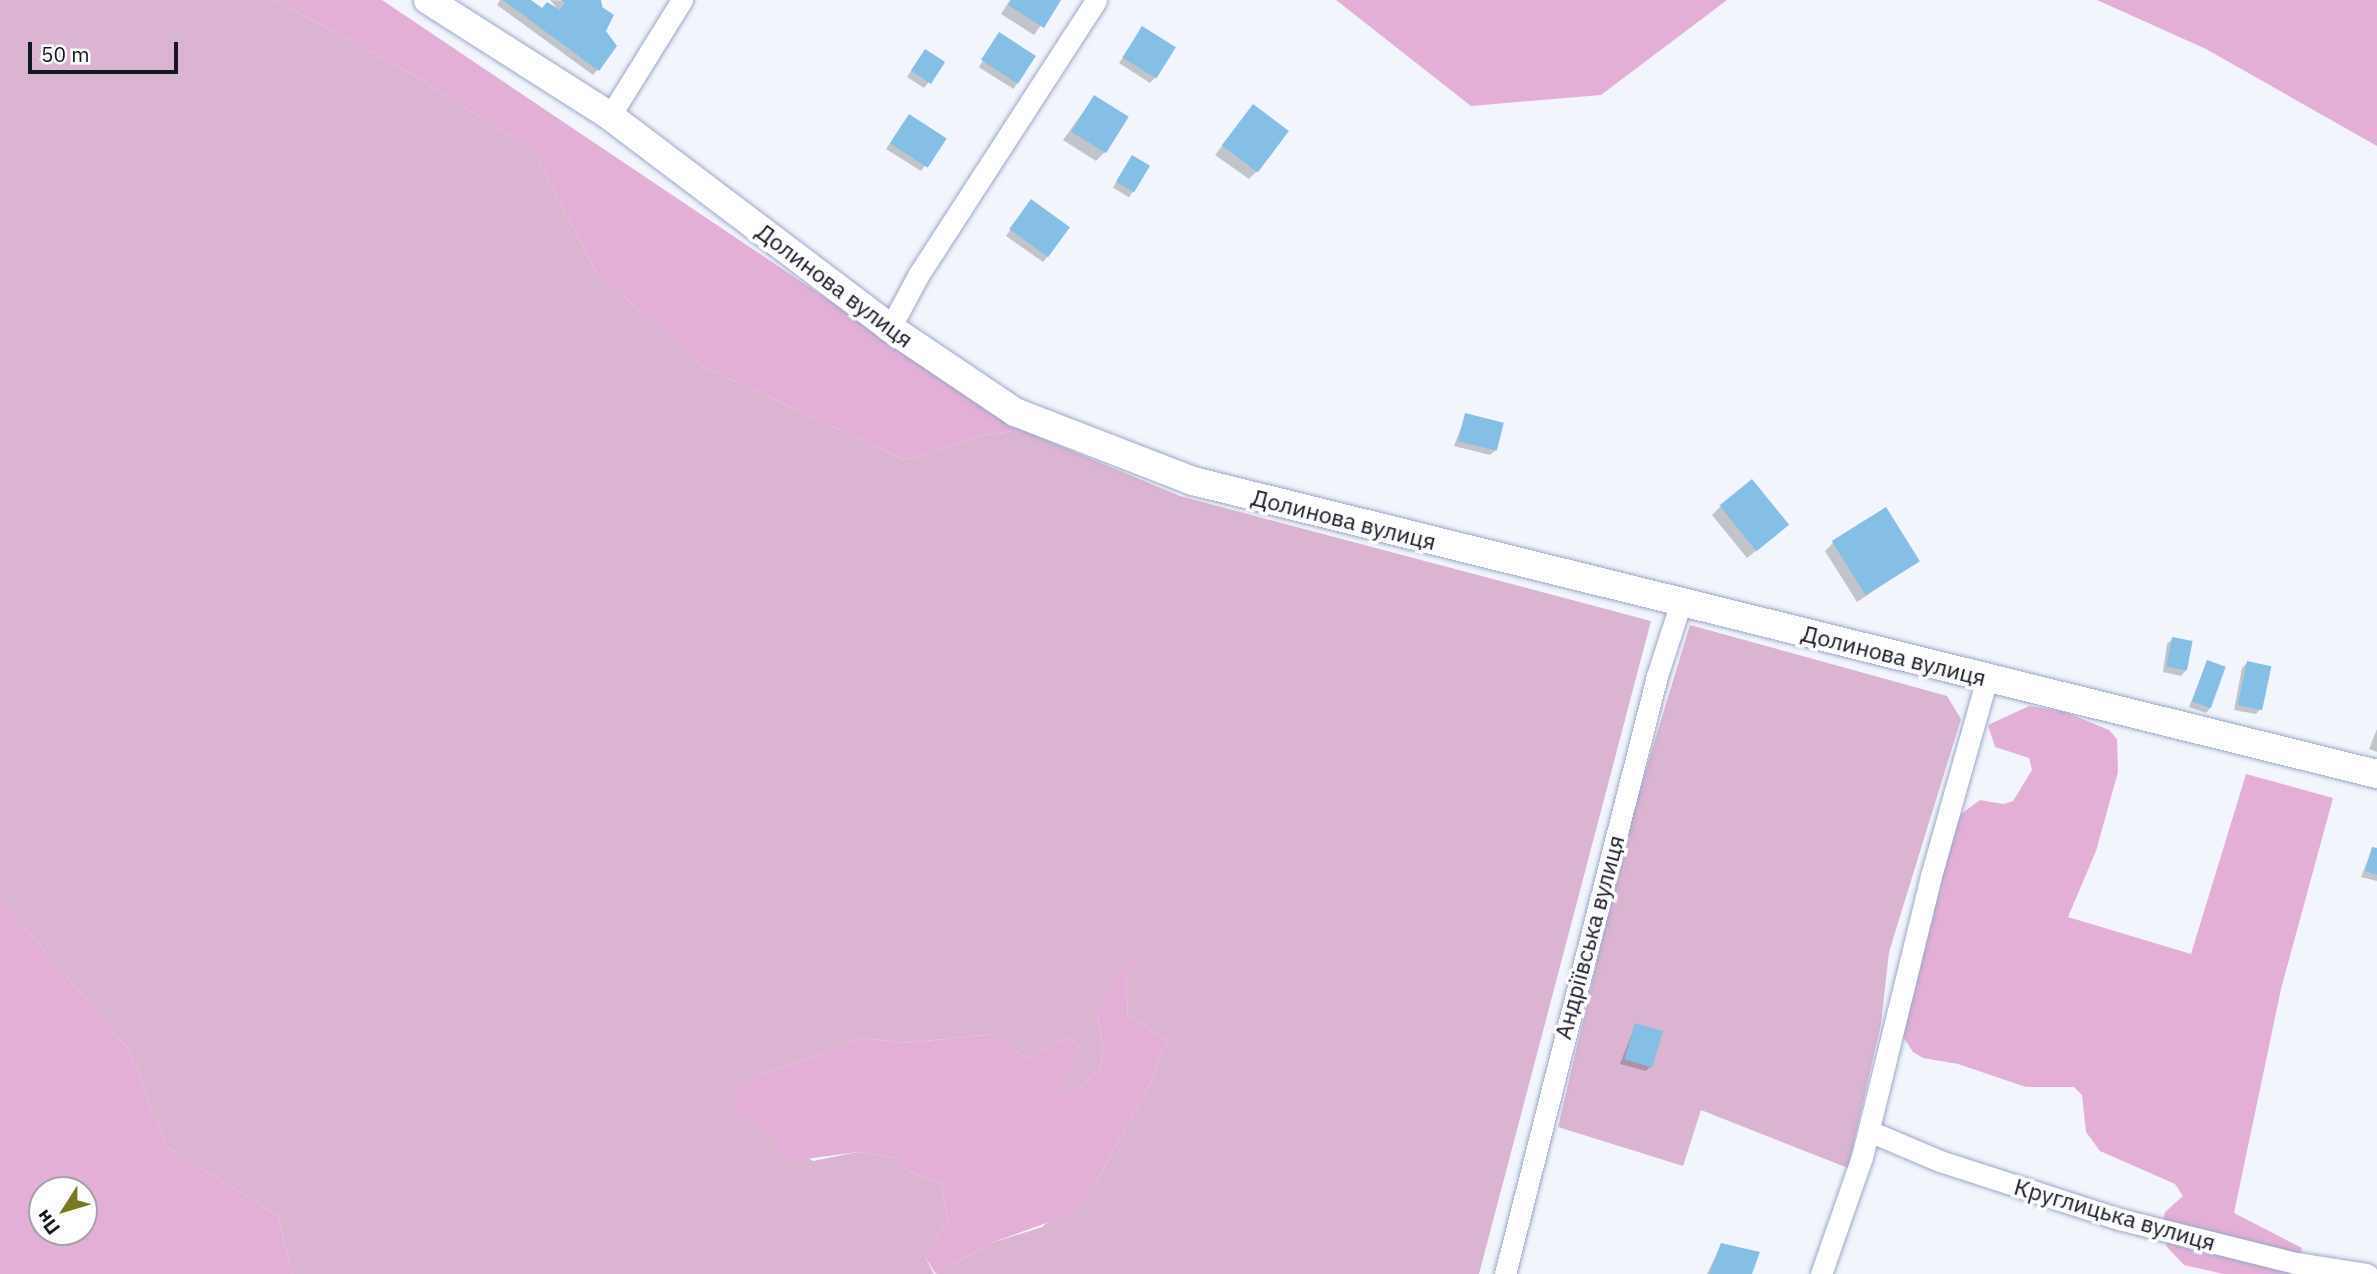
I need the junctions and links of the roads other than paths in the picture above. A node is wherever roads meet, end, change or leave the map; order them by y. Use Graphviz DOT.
graph roads {
  1 [pos="428,0"];
  2 [pos="682,0"];
  3 [pos="1096,0"];
  4 [pos="610,116"];
  5 [pos="890,328"];
  6 [pos="1681,602"];
  7 [pos="1987,678"];
  8 [pos="2377,774"];
  9 [pos="1869,1130"];
  10 [pos="1505,1274"];
  11 [pos="1821,1274"];
  12 [pos="2367,1274"];
  1 -- 4 [label="street, Долинова вулиця"];
  2 -- 4 [label="street"];
  3 -- 5 [label="street"];
  4 -- 5 [label="street, Долинова вулиця"];
  5 -- 6 [label="street, Долинова вулиця"];
  6 -- 7 [label="street, Долинова вулиця"];
  6 -- 10 [label="street, Андріївська вулиця"];
  7 -- 8 [label="street, Долинова вулиця"];
  7 -- 9 [label="street"];
  9 -- 11 [label="street"];
  9 -- 12 [label="street, Круглицька вулиця"];
}
